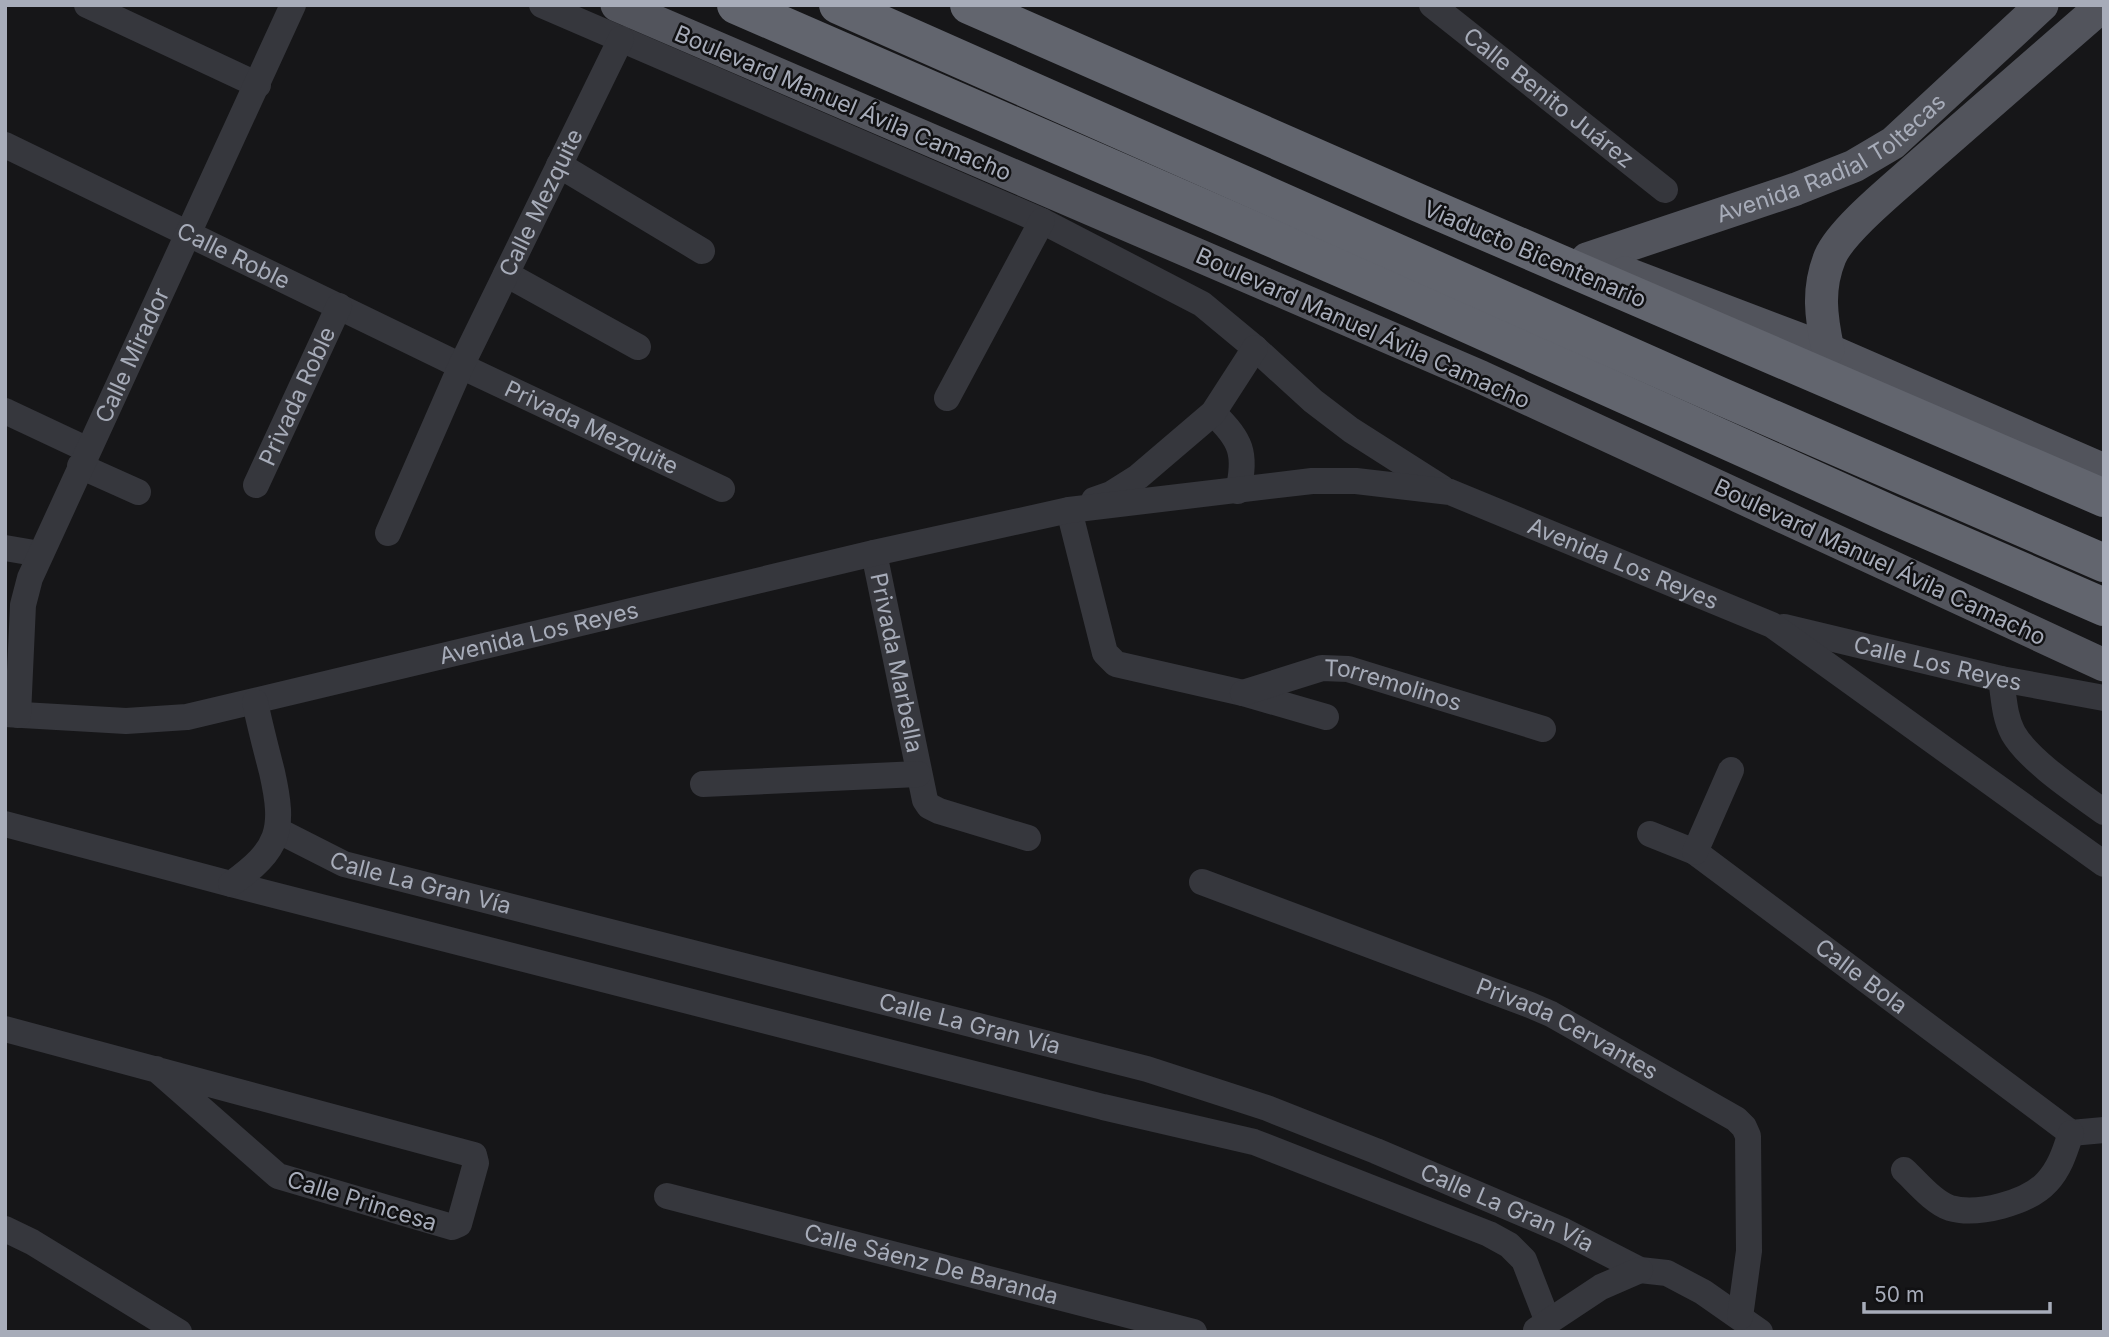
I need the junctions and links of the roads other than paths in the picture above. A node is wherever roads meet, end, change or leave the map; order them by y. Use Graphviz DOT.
graph roads {
  1 [pos="87,5"];
  2 [pos="293,5"];
  3 [pos="542,5"];
  4 [pos="617,5"];
  5 [pos="736,5"];
  6 [pos="838,5"];
  7 [pos="969,5"];
  8 [pos="1003,5"];
  9 [pos="1432,5"];
  10 [pos="2042,5"];
  11 [pos="2103,5"];
  12 [pos="621,40"];
  13 [pos="257,85"];
  14 [pos="5,145"];
  15 [pos="559,165"];
  16 [pos="1665,190"];
  17 [pos="1042,221"];
  18 [pos="190,234"];
  19 [pos="702,251"];
  20 [pos="1587,258"];
  21 [pos="506,274"];
  22 [pos="339,306"];
  23 [pos="638,348"];
  24 [pos="1255,348"];
  25 [pos="1828,350"];
  26 [pos="461,366"];
  27 [pos="947,398"];
  28 [pos="5,411"];
  29 [pos="1213,412"];
  30 [pos="84,458"];
  31 [pos="2104,470"];
  32 [pos="256,485"];
  33 [pos="722,489"];
  34 [pos="1238,491"];
  35 [pos="138,492"];
  36 [pos="1450,492"];
  37 [pos="2104,498"];
  38 [pos="1069,510"];
  39 [pos="388,533"];
  40 [pos="5,548"];
  41 [pos="874,553"];
  42 [pos="40,554"];
  43 [pos="2104,563"];
  44 [pos="2104,607"];
  45 [pos="1772,625"];
  46 [pos="2104,665"];
  47 [pos="2001,679"];
  48 [pos="1243,693"];
  49 [pos="2104,698"];
  50 [pos="255,702"];
  51 [pos="12,715"];
  52 [pos="1326,717"];
  53 [pos="1543,729"];
  54 [pos="1731,771"];
  55 [pos="918,774"];
  56 [pos="703,784"];
  57 [pos="2104,812"];
  58 [pos="5,824"];
  59 [pos="277,830"];
  60 [pos="1650,834"];
  61 [pos="1028,838"];
  62 [pos="1695,852"];
  63 [pos="2104,864"];
  64 [pos="1202,882"];
  65 [pos="231,884"];
  66 [pos="5,1030"];
  67 [pos="156,1069"];
  68 [pos="2104,1130"];
  69 [pos="2071,1133"];
  70 [pos="1903,1170"];
  71 [pos="667,1196"];
  72 [pos="5,1229"];
  73 [pos="1640,1269"];
  74 [pos="1750,1324"];
  75 [pos="1540,1327"];
  76 [pos="180,1332"];
  77 [pos="1194,1332"];
  1 -- 13 [label="street"];
  2 -- 13 [label="street, Calle Mirador"];
  3 -- 12 [label="street, Boulevard Manuel Ávila Camacho"];
  4 -- 46 [label="main road, Boulevard Manuel Ávila Camacho"];
  5 -- 44 [label="highway, Boulevard Manuel Ávila Camacho"];
  6 -- 43 [label="highway"];
  7 -- 37 [label="highway, Viaducto Bicentenario"];
  8 -- 20 [label="main road"];
  9 -- 16 [label="street, Calle Benito Juárez"];
  10 -- 20 [label="main road, Avenida Radial Toltecas"];
  11 -- 25 [label="main road, Avenida Radial Toltecas"];
  12 -- 15 [label="street, Calle Mezquite"];
  12 -- 17 [label="street, Boulevard Manuel Ávila Camacho"];
  13 -- 18 [label="street, Calle Mirador"];
  14 -- 18 [label="street, Calle Roble"];
  15 -- 19 [label="street"];
  15 -- 21 [label="street, Calle Mezquite"];
  17 -- 24 [label="street, Boulevard Manuel Ávila Camacho"];
  17 -- 27 [label="street"];
  18 -- 22 [label="street, Calle Roble"];
  18 -- 30 [label="street, Calle Mirador"];
  20 -- 25 [label="main road"];
  21 -- 23 [label="street"];
  21 -- 26 [label="street, Calle Mezquite"];
  22 -- 26 [label="street, Calle Roble"];
  22 -- 32 [label="street, Privada Roble"];
  24 -- 29 [label="street, Avenida Los Reyes"];
  24 -- 36 [label="street, Boulevard Manuel Ávila Camacho"];
  25 -- 31 [label="main road"];
  26 -- 33 [label="street, Privada Mezquite"];
  26 -- 39 [label="street, Calle Mezquite"];
  28 -- 30 [label="street"];
  29 -- 34 [label="street"];
  29 -- 38 [label="street, Avenida Los Reyes"];
  30 -- 35 [label="street"];
  30 -- 42 [label="street, Calle Mirador"];
  34 -- 36 [label="street, Avenida Los Reyes"];
  34 -- 38 [label="street, Avenida Los Reyes"];
  36 -- 45 [label="street, Avenida Los Reyes"];
  38 -- 41 [label="street, Avenida Los Reyes"];
  38 -- 48 [label="street, Torremolinos"];
  40 -- 42 [label="street"];
  41 -- 50 [label="street, Avenida Los Reyes"];
  41 -- 55 [label="street, Privada Marbella"];
  42 -- 51 [label="street, Calle Mirador"];
  45 -- 47 [label="street, Calle Los Reyes"];
  45 -- 63 [label="street, Avenida Los Reyes"];
  47 -- 49 [label="street, Calle Los Reyes"];
  47 -- 57 [label="street"];
  48 -- 52 [label="street, Torremolinos"];
  48 -- 53 [label="street, Torremolinos"];
  50 -- 51 [label="street, Avenida Los Reyes"];
  50 -- 59 [label="street"];
  54 -- 62 [label="street"];
  55 -- 56 [label="street, Privada Marbella"];
  55 -- 61 [label="street, Privada Marbella"];
  58 -- 65 [label="street, Calle La Gran Vía"];
  59 -- 65 [label="street"];
  59 -- 73 [label="street, Calle La Gran Vía"];
  60 -- 62 [label="street, Calle Bola"];
  62 -- 69 [label="street, Calle Bola"];
  64 -- 74 [label="street, Privada Cervantes"];
  65 -- 75 [label="street, Calle La Gran Vía"];
  66 -- 67 [label="street, Calle Princesa"];
  67 -- 67 [label="street, Calle Princesa"];
  68 -- 69 [label="street"];
  69 -- 70 [label="street"];
  71 -- 77 [label="street, Calle Sáenz De Baranda"];
  72 -- 76 [label="street"];
  73 -- 74 [label="street, Calle La Gran Vía"];
  73 -- 75 [label="street"];
}
